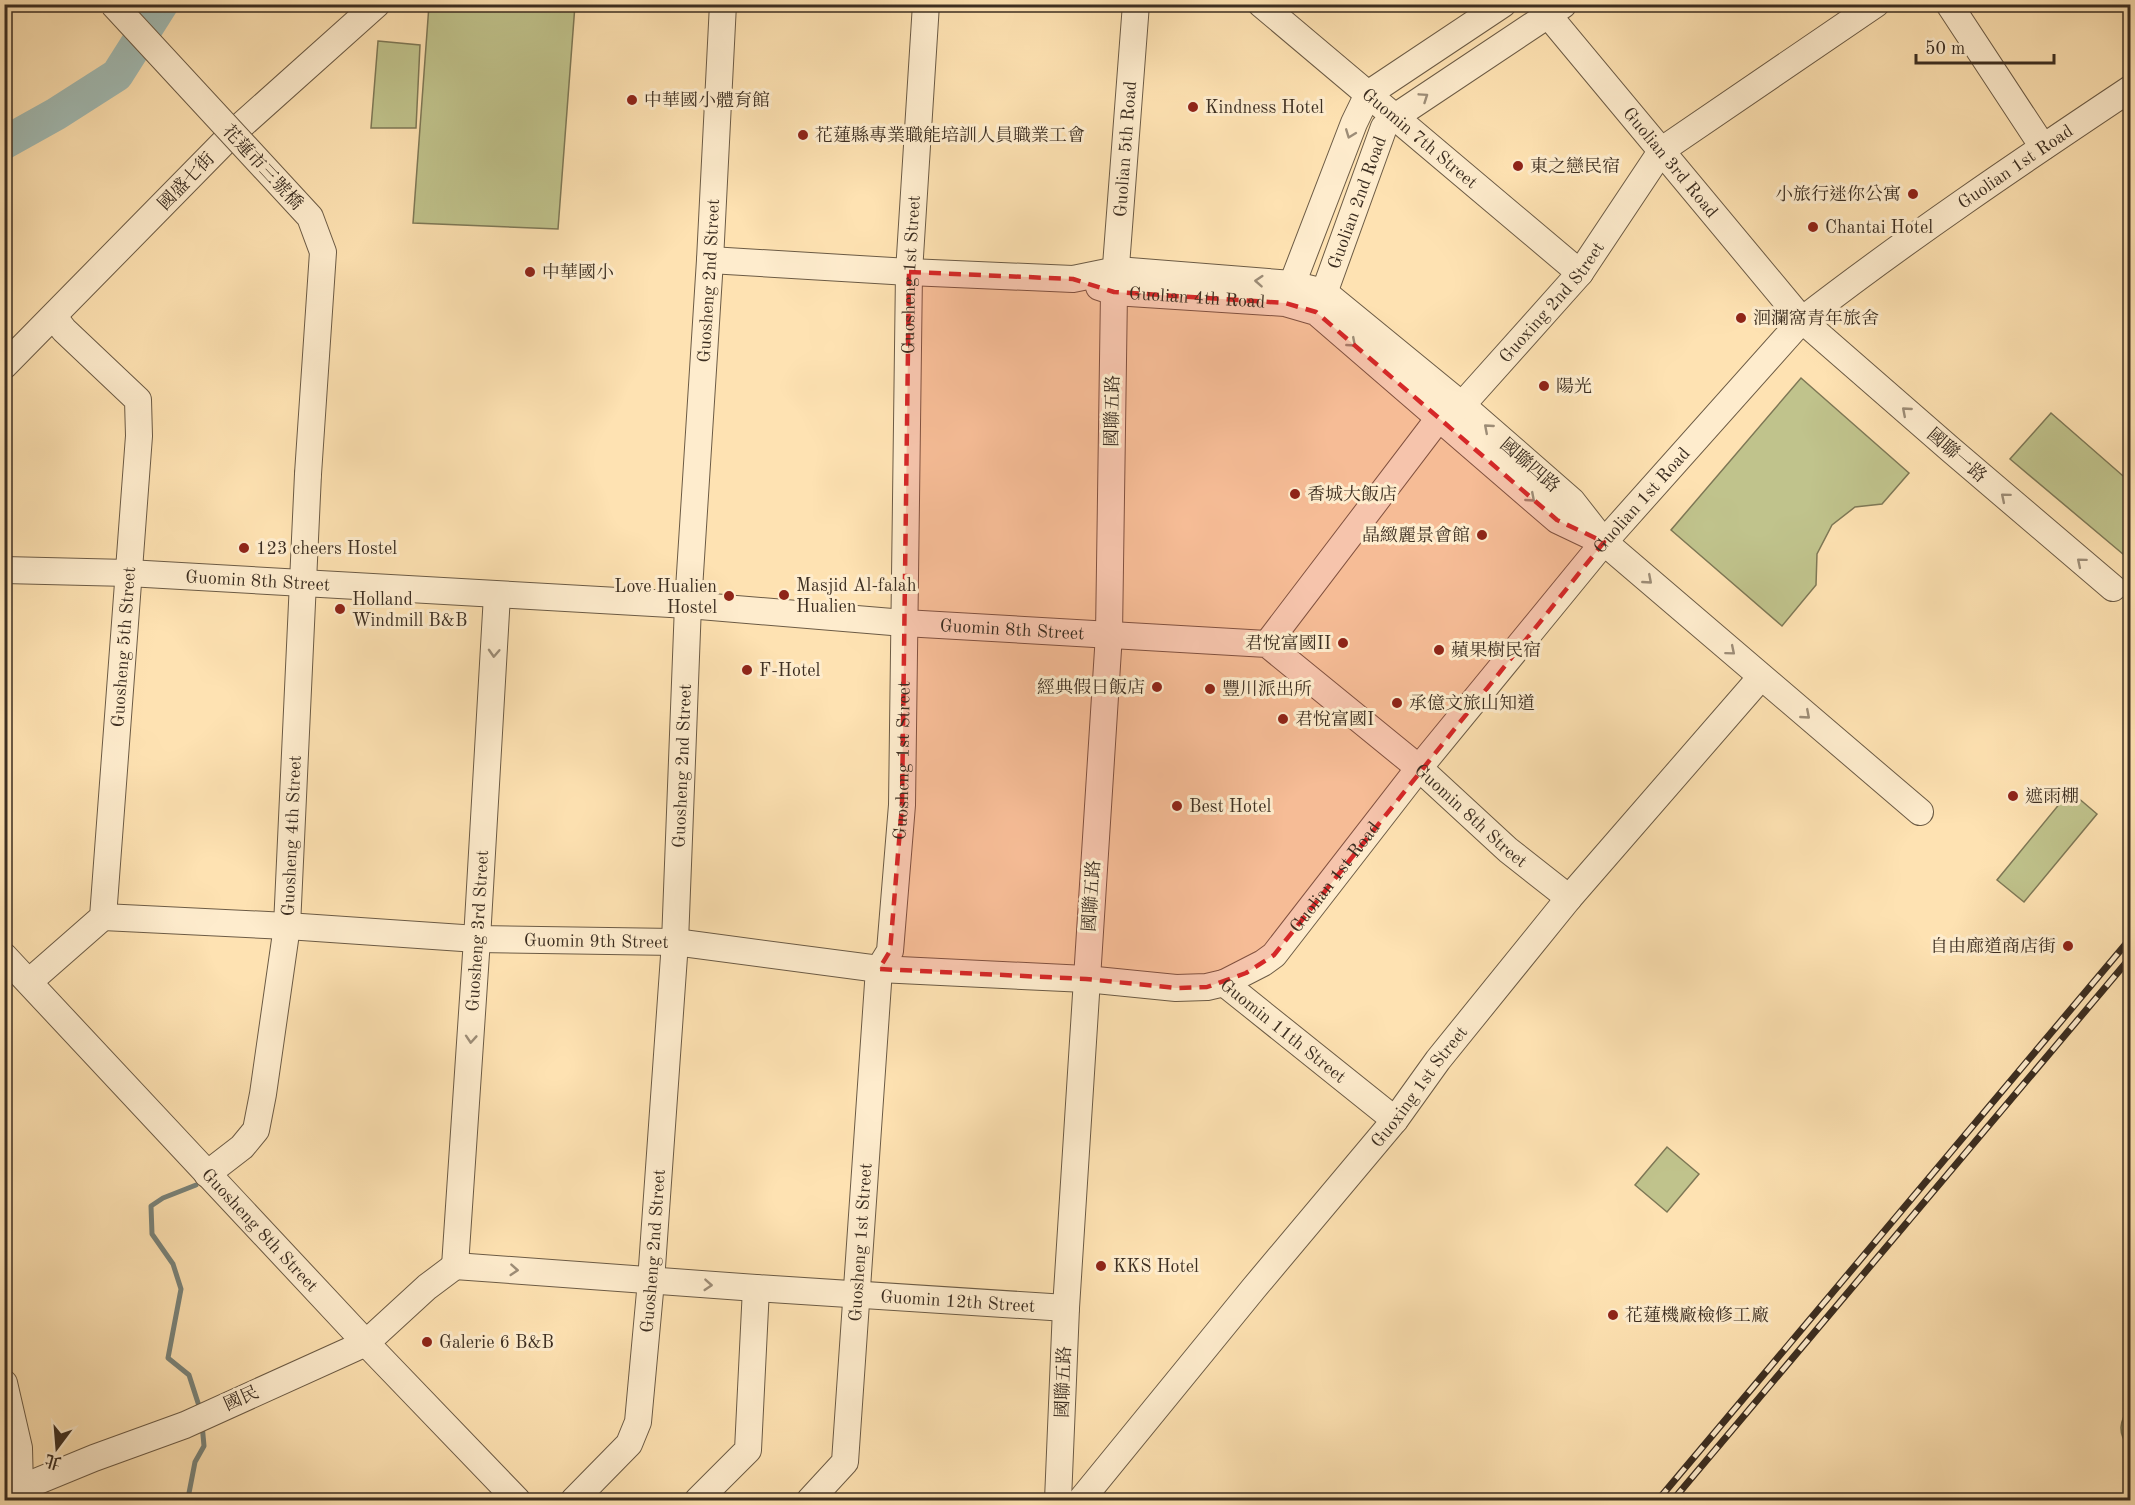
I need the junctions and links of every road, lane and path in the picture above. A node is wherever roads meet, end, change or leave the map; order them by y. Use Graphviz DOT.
graph roads {
  1 [pos="113,4"];
  2 [pos="377,4"];
  3 [pos="723,4"];
  4 [pos="926,4"];
  5 [pos="1136,4"];
  6 [pos="1261,4"];
  7 [pos="1503,4"];
  8 [pos="1876,4"];
  9 [pos="1949,4"];
  10 [pos="1550,8"];
  11 [pos="2130,89"];
  12 [pos="1368,94"];
  13 [pos="1395,117"];
  14 [pos="2043,147"];
  15 [pos="1662,150"];
  16 [pos="710,260"];
  17 [pos="909,272"];
  18 [pos="1580,273"];
  19 [pos="1116,281"];
  20 [pos="1289,294"];
  21 [pos="1320,302"];
  22 [pos="54,317"];
  23 [pos="1802,320"];
  24 [pos="4,366"];
  25 [pos="1462,405"];
  26 [pos="1439,418"];
  27 [pos="308,474"];
  28 [pos="1604,542"];
  29 [pos="4,570"];
  30 [pos="128,573"];
  31 [pos="302,583"];
  32 [pos="2112,588"];
  33 [pos="497,595"];
  34 [pos="688,605"];
  35 [pos="904,623"];
  36 [pos="1109,633"];
  37 [pos="1267,644"];
  38 [pos="1761,677"];
  39 [pos="1419,768"];
  40 [pos="1920,812"];
  41 [pos="1569,898"];
  42 [pos="103,917"];
  43 [pos="287,926"];
  44 [pos="477,939"];
  45 [pos="675,942"];
  46 [pos="4,956"];
  47 [pos="879,969"];
  48 [pos="1086,979"];
  49 [pos="30,981"];
  50 [pos="1224,983"];
  51 [pos="1395,1120"];
  52 [pos="207,1174"];
  53 [pos="455,1266"];
  54 [pos="651,1281"];
  55 [pos="756,1288"];
  56 [pos="856,1293"];
  57 [pos="1065,1308"];
  58 [pos="366,1343"];
  59 [pos="4,1383"];
  60 [pos="12,1491"];
  61 [pos="517,1500"];
  62 [pos="574,1500"];
  63 [pos="698,1500"];
  64 [pos="810,1500"];
  65 [pos="1058,1500"];
  66 [pos="1082,1500"];
  1 -- 27 [label="street, 花蓮市三號橋, bridge"];
  2 -- 22 [label="street, 國盛七街"];
  3 -- 16 [label="street, Guosheng 2nd Street"];
  4 -- 17 [label="street, Guosheng 1st Street"];
  5 -- 19 [label="street, Guolian 5th Road"];
  6 -- 12 [label="street, Guomin 7th Street"];
  7 -- 12 [label="street"];
  8 -- 15 [label="street, Guoxing 2nd Street"];
  9 -- 14 [label="street"];
  13 -- 10 [label="street, Guolian 2nd Road, one-way"];
  10 -- 15 [label="street, Guolian 3rd Road"];
  11 -- 14 [label="street, Guolian 1st Road"];
  12 -- 13 [label="street, Guomin 7th Street"];
  12 -- 20 [label="street, Guolian 2nd Road, one-way"];
  13 -- 18 [label="street, Guomin 7th Street"];
  13 -- 21 [label="street, Guolian 2nd Road"];
  14 -- 23 [label="street, Guolian 1st Road"];
  15 -- 18 [label="street, Guoxing 2nd Street"];
  15 -- 23 [label="street, Guolian 3rd Road"];
  16 -- 17 [label="street, Guolian 4th Road"];
  16 -- 34 [label="street, Guosheng 2nd Street"];
  17 -- 19 [label="street, Guolian 4th Road"];
  17 -- 35 [label="street, Guosheng 1st Street"];
  18 -- 25 [label="street, Guoxing 2nd Street"];
  19 -- 20 [label="street, 國聯四路"];
  19 -- 36 [label="street, 國聯五路"];
  20 -- 21 [label="street, 國聯四路"];
  21 -- 25 [label="street, 國聯四路"];
  21 -- 26 [label="street, one-way"];
  22 -- 24 [label="street, 國盛七街"];
  22 -- 30 [label="street, Guosheng 5th Street"];
  23 -- 28 [label="street, Guolian 1st Road"];
  32 -- 23 [label="street, 國聯一路, one-way"];
  25 -- 26 [label="street, Guoxing 2nd Street"];
  28 -- 25 [label="street, 國聯四路, one-way"];
  26 -- 28 [label="street, one-way"];
  26 -- 37 [label="street, Guoxing 2nd Street"];
  27 -- 31 [label="street, Guosheng 4th Street"];
  28 -- 38 [label="street, 國聯四路, one-way"];
  28 -- 39 [label="street, Guolian 1st Road"];
  29 -- 30 [label="street, Guomin 8th Street"];
  30 -- 31 [label="street, Guomin 8th Street"];
  30 -- 42 [label="street, Guosheng 5th Street"];
  31 -- 33 [label="street, Guomin 8th Street"];
  31 -- 43 [label="street, Guosheng 4th Street"];
  33 -- 34 [label="street, Guomin 8th Street"];
  33 -- 44 [label="street, Guosheng 3rd Street, one-way"];
  34 -- 35 [label="street, Guomin 8th Street"];
  34 -- 45 [label="street, Guosheng 2nd Street"];
  35 -- 36 [label="street, Guomin 8th Street"];
  35 -- 47 [label="street, Guosheng 1st Street"];
  36 -- 37 [label="street, Guomin 8th Street"];
  36 -- 48 [label="street, 國聯五路"];
  37 -- 39 [label="street, Guomin 8th Street"];
  38 -- 40 [label="street, 國聯四路, one-way"];
  38 -- 41 [label="street, Guoxing 1st Street"];
  39 -- 41 [label="street, Guomin 8th Street"];
  39 -- 50 [label="street, Guolian 1st Road"];
  41 -- 51 [label="street, Guoxing 1st Street"];
  42 -- 43 [label="street, Guomin 9th Street"];
  42 -- 49 [label="street"];
  43 -- 44 [label="street, Guomin 9th Street"];
  43 -- 52 [label="street, Guosheng 4th Street"];
  44 -- 45 [label="street, Guomin 9th Street"];
  44 -- 53 [label="street, Guosheng 3rd Street, one-way"];
  45 -- 47 [label="street, Guomin 9th Street"];
  45 -- 54 [label="street, Guosheng 2nd Street"];
  46 -- 49 [label="street, Guosheng 8th Street"];
  47 -- 48 [label="street, Guomin 9th Street"];
  47 -- 56 [label="street, Guosheng 1st Street"];
  48 -- 50 [label="street, Guomin 11th Street"];
  48 -- 57 [label="street, 國聯五路"];
  49 -- 52 [label="street, Guosheng 8th Street"];
  50 -- 51 [label="street, Guomin 11th Street"];
  51 -- 66 [label="street, Guoxing 1st Street"];
  52 -- 58 [label="street, Guosheng 8th Street"];
  53 -- 54 [label="street, Guomin 12th Street, one-way"];
  53 -- 58 [label="street, 國民"];
  54 -- 55 [label="street, Guomin 12th Street, one-way"];
  54 -- 62 [label="street, Guosheng 2nd Street"];
  55 -- 56 [label="street, Guomin 12th Street"];
  55 -- 63 [label="street"];
  56 -- 57 [label="street, Guomin 12th Street"];
  56 -- 64 [label="street, Guosheng 1st Street"];
  57 -- 65 [label="street, 國聯五路"];
  58 -- 60 [label="street, 國民"];
  58 -- 61 [label="street, Guosheng 8th Street"];
  59 -- 60 [label="street"];
}
